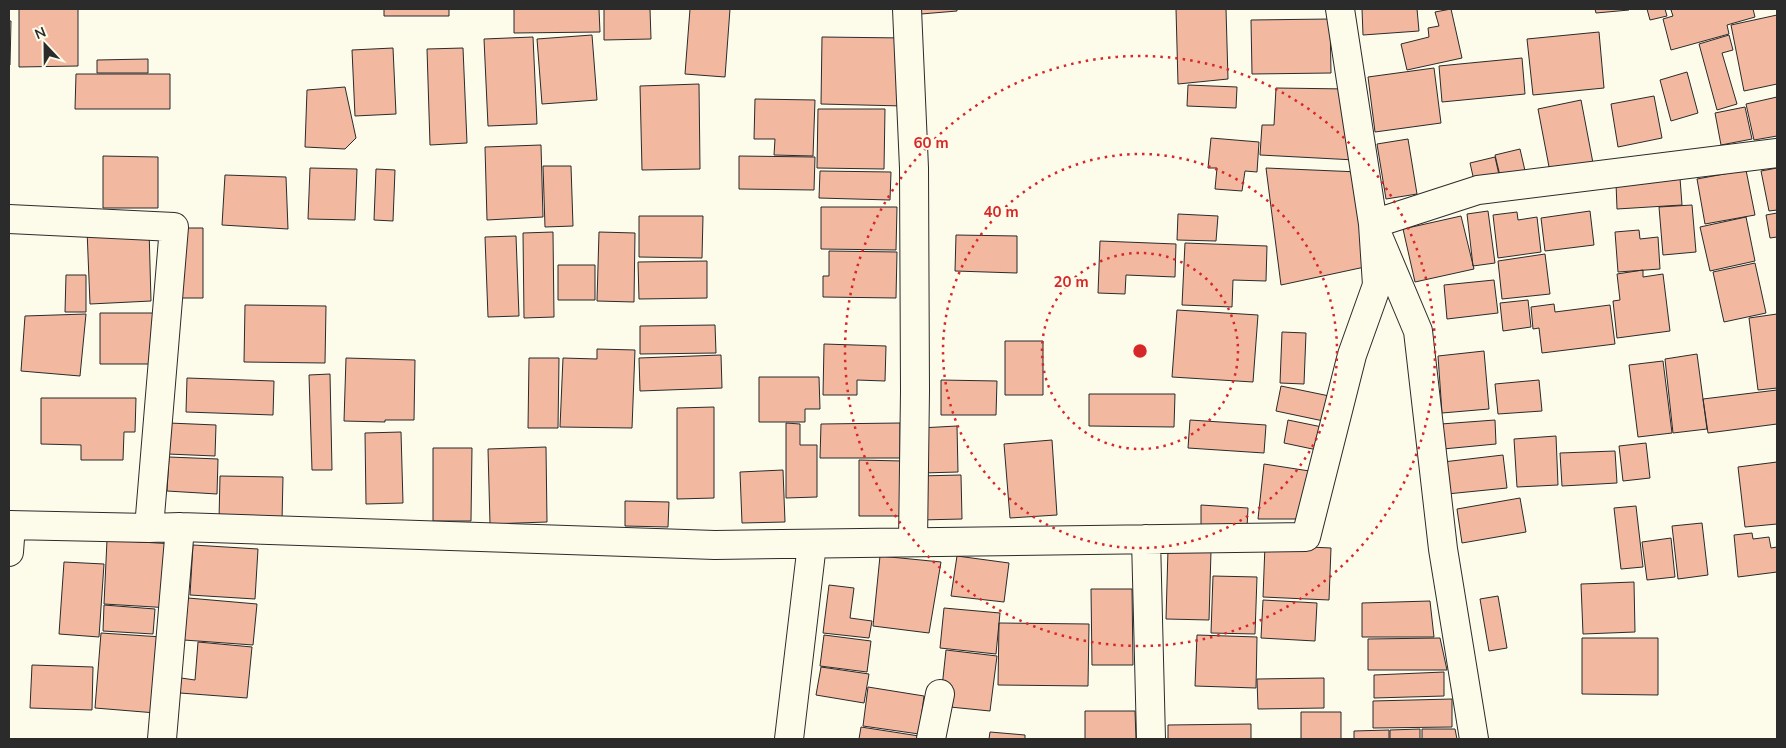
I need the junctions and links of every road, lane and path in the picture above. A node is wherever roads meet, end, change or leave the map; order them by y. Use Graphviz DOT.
graph roads {
  1 [pos="907,9"];
  2 [pos="1340,9"];
  3 [pos="1777,153"];
  4 [pos="9,219"];
  5 [pos="1373,224"];
  6 [pos="10,526"];
  7 [pos="180,527"];
  8 [pos="149,528"];
  9 [pos="1146,539"];
  10 [pos="913,542"];
  11 [pos="812,544"];
  12 [pos="9,552"];
  13 [pos="940,694"];
  14 [pos="162,739"];
  15 [pos="789,739"];
  16 [pos="931,739"];
  17 [pos="1152,739"];
  18 [pos="1474,739"];
  1 -- 10 [label="street"];
  2 -- 5 [label="street"];
  3 -- 5 [label="street"];
  4 -- 8 [label="street"];
  5 -- 9 [label="street"];
  5 -- 18 [label="street"];
  6 -- 8 [label="street"];
  6 -- 12 [label="street"];
  7 -- 8 [label="street"];
  7 -- 11 [label="street"];
  7 -- 14 [label="street"];
  9 -- 10 [label="street"];
  9 -- 17 [label="street"];
  10 -- 11 [label="street"];
  11 -- 15 [label="street"];
  13 -- 16 [label="street"];
}
